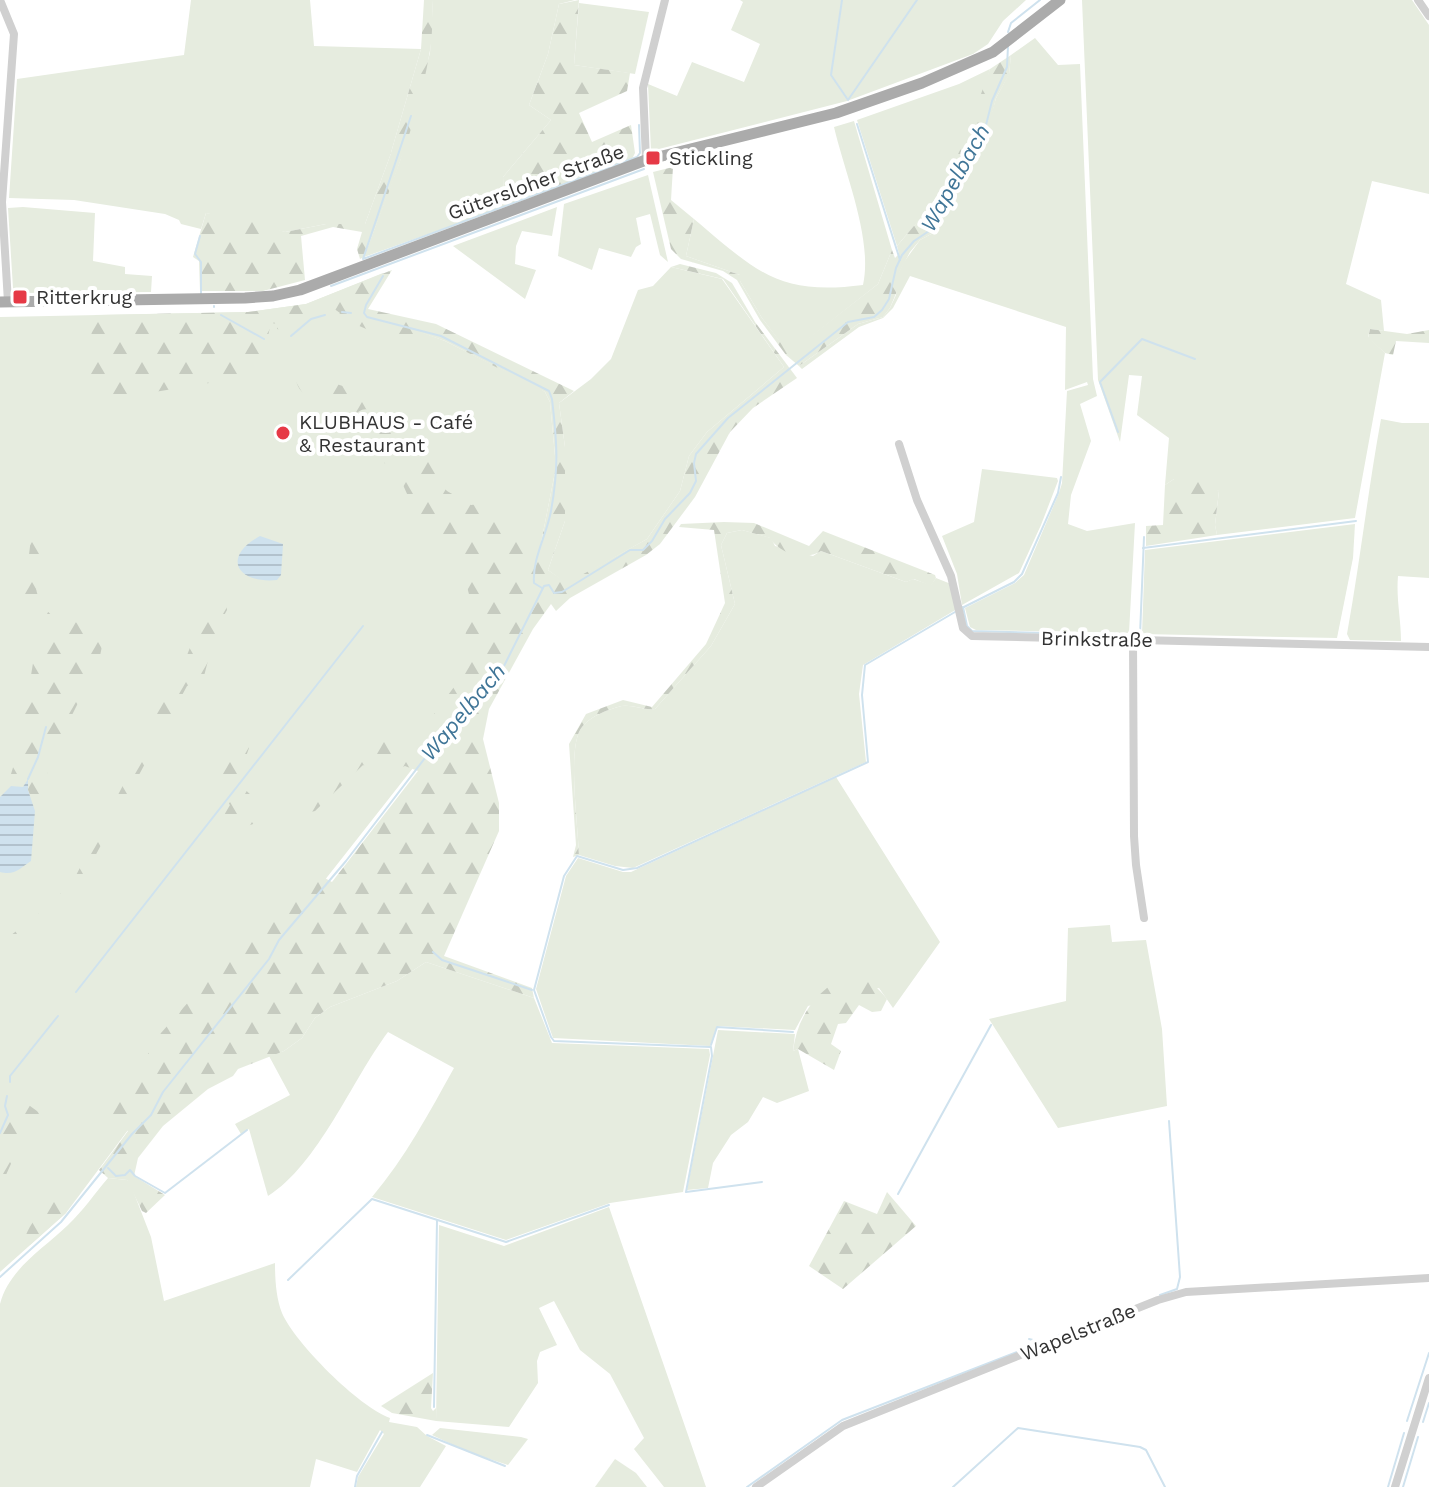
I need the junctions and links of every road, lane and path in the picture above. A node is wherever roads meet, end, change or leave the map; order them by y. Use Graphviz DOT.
graph roads {
  1 [pos="0,0"];
  2 [pos="665,0"];
  3 [pos="1060,0"];
  4 [pos="1418,0"];
  5 [pos="1429,16"];
  6 [pos="646,160"];
  7 [pos="4,302"];
  8 [pos="899,444"];
  9 [pos="1133,640"];
  10 [pos="1429,647"];
  11 [pos="1144,918"];
  12 [pos="1429,1278"];
  13 [pos="1429,1378"];
  14 [pos="756,1487"];
  15 [pos="1395,1487"];
  1 -- 7 [label="street"];
  2 -- 6 [label="street"];
  3 -- 6 [label="main road, Gütersloher Straße"];
  4 -- 5 [label="street"];
  6 -- 7 [label="main road, Gütersloher Straße"];
  8 -- 9 [label="street, Brinkstraße"];
  9 -- 10 [label="street, Brinkstraße"];
  9 -- 11 [label="street"];
  12 -- 14 [label="street, Wapelstraße"];
  13 -- 15 [label="street"];
}
